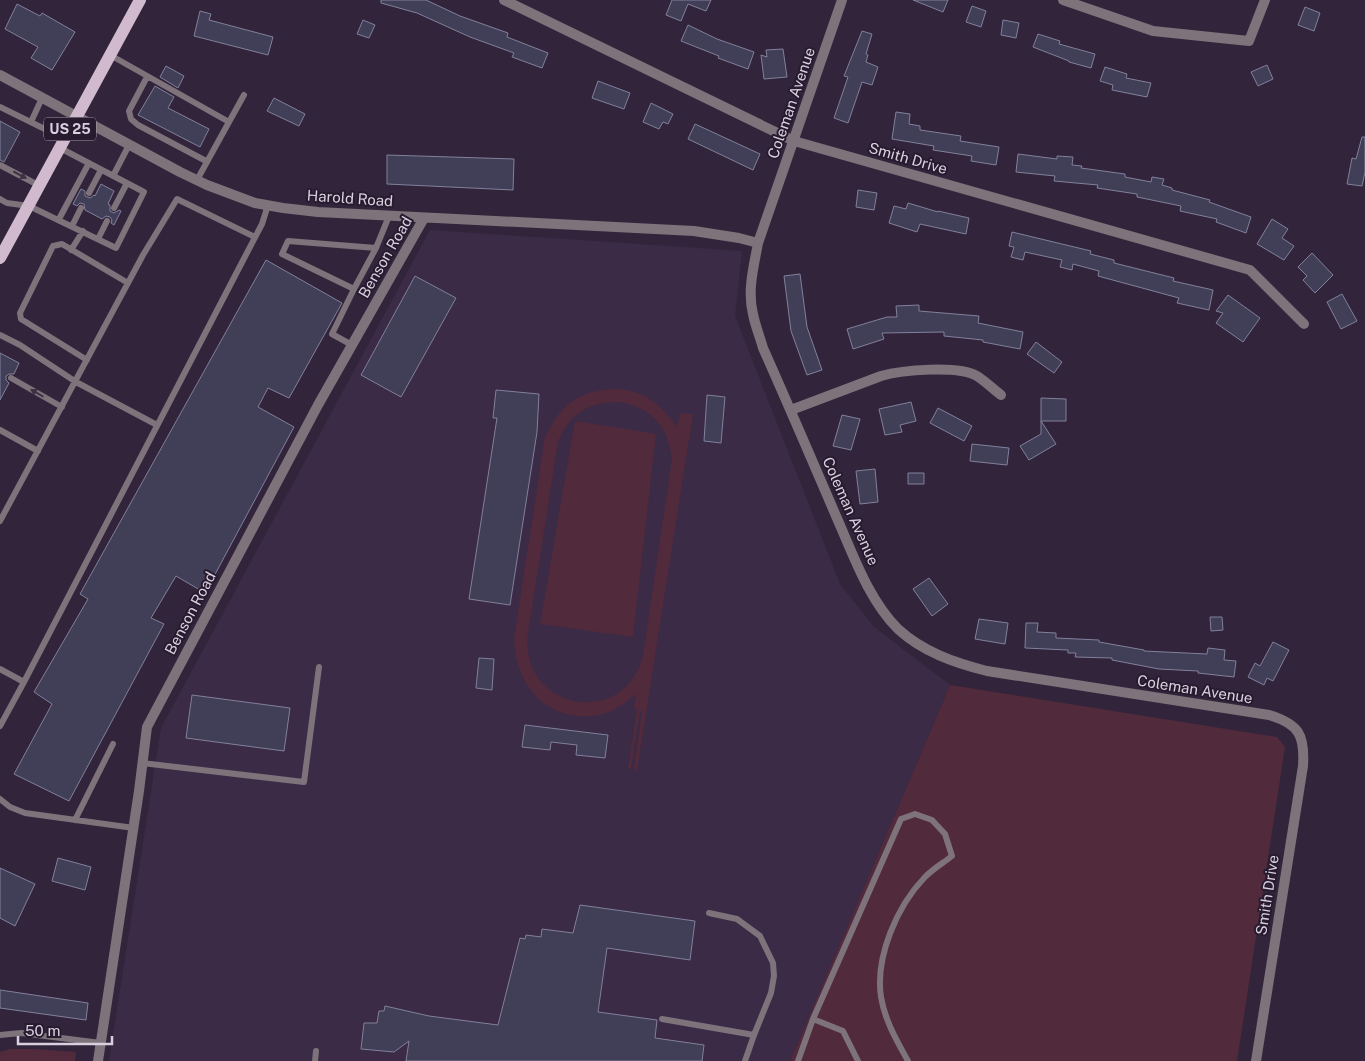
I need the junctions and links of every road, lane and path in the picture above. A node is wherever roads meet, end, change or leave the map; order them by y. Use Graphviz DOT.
graph roads {
  1 [pos="140,0"];
  2 [pos="504,0"];
  3 [pos="842,0"];
  4 [pos="1063,0"];
  5 [pos="1265,0"];
  6 [pos="110,55"];
  7 [pos="0,75"];
  8 [pos="147,76"];
  9 [pos="244,95"];
  10 [pos="42,98"];
  11 [pos="0,106"];
  12 [pos="77,117"];
  13 [pos="31,122"];
  14 [pos="229,122"];
  15 [pos="794,142"];
  16 [pos="62,144"];
  17 [pos="129,145"];
  18 [pos="206,162"];
  19 [pos="89,163"];
  20 [pos="0,165"];
  21 [pos="102,170"];
  22 [pos="113,176"];
  23 [pos="197,180"];
  24 [pos="127,183"];
  25 [pos="40,186"];
  26 [pos="89,192"];
  27 [pos="0,199"];
  28 [pos="268,205"];
  29 [pos="29,206"];
  30 [pos="81,208"];
  31 [pos="114,208"];
  32 [pos="389,216"];
  33 [pos="424,218"];
  34 [pos="59,219"];
  35 [pos="107,221"];
  36 [pos="72,226"];
  37 [pos="83,231"];
  38 [pos="255,237"];
  39 [pos="98,239"];
  40 [pos="758,243"];
  41 [pos="376,248"];
  42 [pos="71,250"];
  43 [pos="0,258"];
  44 [pos="128,283"];
  45 [pos="354,290"];
  46 [pos="1304,324"];
  47 [pos="0,335"];
  48 [pos="352,345"];
  49 [pos="87,360"];
  50 [pos="12,378"];
  51 [pos="76,382"];
  52 [pos="1001,395"];
  53 [pos="62,407"];
  54 [pos="791,410"];
  55 [pos="158,424"];
  56 [pos="0,430"];
  57 [pos="38,451"];
  58 [pos="0,520"];
  59 [pos="319,667"];
  60 [pos="0,669"];
  61 [pos="24,682"];
  62 [pos="0,726"];
  63 [pos="1300,734"];
  64 [pos="113,744"];
  65 [pos="142,763"];
  66 [pos="0,799"];
  67 [pos="75,820"];
  68 [pos="134,828"];
  69 [pos="708,912"];
  70 [pos="662,1019"];
  71 [pos="813,1019"];
  72 [pos="0,1035"];
  73 [pos="754,1035"];
  74 [pos="101,1043"];
  75 [pos="316,1051"];
  76 [pos="98,1061"];
  77 [pos="315,1061"];
  78 [pos="745,1061"];
  79 [pos="798,1061"];
  80 [pos="858,1061"];
  81 [pos="908,1061"];
  82 [pos="1256,1061"];
  1 -- 6 [label="main road, US 25"];
  2 -- 15 [label="street, Smith Drive"];
  3 -- 15 [label="street, Coleman Avenue"];
  4 -- 5 [label="street"];
  6 -- 8 [label="lane"];
  6 -- 12 [label="main road, US 25"];
  7 -- 10 [label="street, Harold Road"];
  8 -- 14 [label="lane"];
  8 -- 18 [label="lane"];
  9 -- 14 [label="lane"];
  10 -- 12 [label="street, Harold Road"];
  10 -- 13 [label="lane"];
  11 -- 13 [label="lane"];
  12 -- 16 [label="main road, US 25"];
  12 -- 17 [label="street, Harold Road"];
  13 -- 16 [label="lane"];
  14 -- 18 [label="lane"];
  15 -- 40 [label="street, Coleman Avenue"];
  15 -- 46 [label="street, Smith Drive"];
  16 -- 19 [label="lane"];
  16 -- 25 [label="main road, US 25"];
  17 -- 22 [label="lane"];
  17 -- 23 [label="street, Harold Road"];
  18 -- 23 [label="lane"];
  19 -- 21 [label="lane"];
  19 -- 34 [label="lane"];
  20 -- 25 [label="lane, one-way"];
  21 -- 22 [label="lane"];
  21 -- 26 [label="lane"];
  22 -- 24 [label="lane"];
  23 -- 28 [label="street, Harold Road"];
  24 -- 31 [label="lane"];
  24 -- 39 [label="lane"];
  25 -- 29 [label="main road, US 25"];
  27 -- 29 [label="lane"];
  28 -- 32 [label="street, Harold Road"];
  28 -- 38 [label="lane"];
  29 -- 34 [label="lane"];
  29 -- 43 [label="main road, US 25"];
  30 -- 36 [label="lane"];
  32 -- 33 [label="street, Harold Road"];
  32 -- 41 [label="lane"];
  33 -- 40 [label="street, Harold Road"];
  33 -- 48 [label="street, Benson Road"];
  34 -- 36 [label="lane"];
  35 -- 39 [label="lane"];
  36 -- 37 [label="lane"];
  37 -- 39 [label="lane"];
  37 -- 42 [label="lane"];
  38 -- 44 [label="lane"];
  38 -- 55 [label="lane"];
  40 -- 54 [label="street, Coleman Avenue"];
  41 -- 45 [label="lane"];
  41 -- 45 [label="lane"];
  42 -- 44 [label="lane"];
  42 -- 49 [label="lane"];
  44 -- 49 [label="lane"];
  45 -- 48 [label="lane"];
  47 -- 51 [label="lane"];
  48 -- 65 [label="street, Benson Road"];
  49 -- 51 [label="lane"];
  53 -- 50 [label="lane, one-way"];
  51 -- 53 [label="lane"];
  51 -- 55 [label="lane"];
  52 -- 54 [label="street"];
  53 -- 57 [label="lane"];
  54 -- 63 [label="street, Coleman Avenue"];
  55 -- 61 [label="lane"];
  56 -- 57 [label="lane"];
  57 -- 58 [label="lane"];
  59 -- 65 [label="lane"];
  60 -- 61 [label="lane"];
  61 -- 62 [label="lane"];
  63 -- 82 [label="street, Smith Drive"];
  64 -- 67 [label="lane"];
  65 -- 68 [label="street, Benson Road"];
  66 -- 67 [label="lane"];
  67 -- 68 [label="lane"];
  68 -- 74 [label="street, Benson Road"];
  69 -- 73 [label="lane"];
  70 -- 73 [label="lane"];
  71 -- 79 [label="lane"];
  71 -- 80 [label="lane"];
  71 -- 81 [label="lane"];
  72 -- 74 [label="lane"];
  73 -- 78 [label="lane"];
  74 -- 76 [label="street, Benson Road"];
  75 -- 77 [label="lane"];
}
